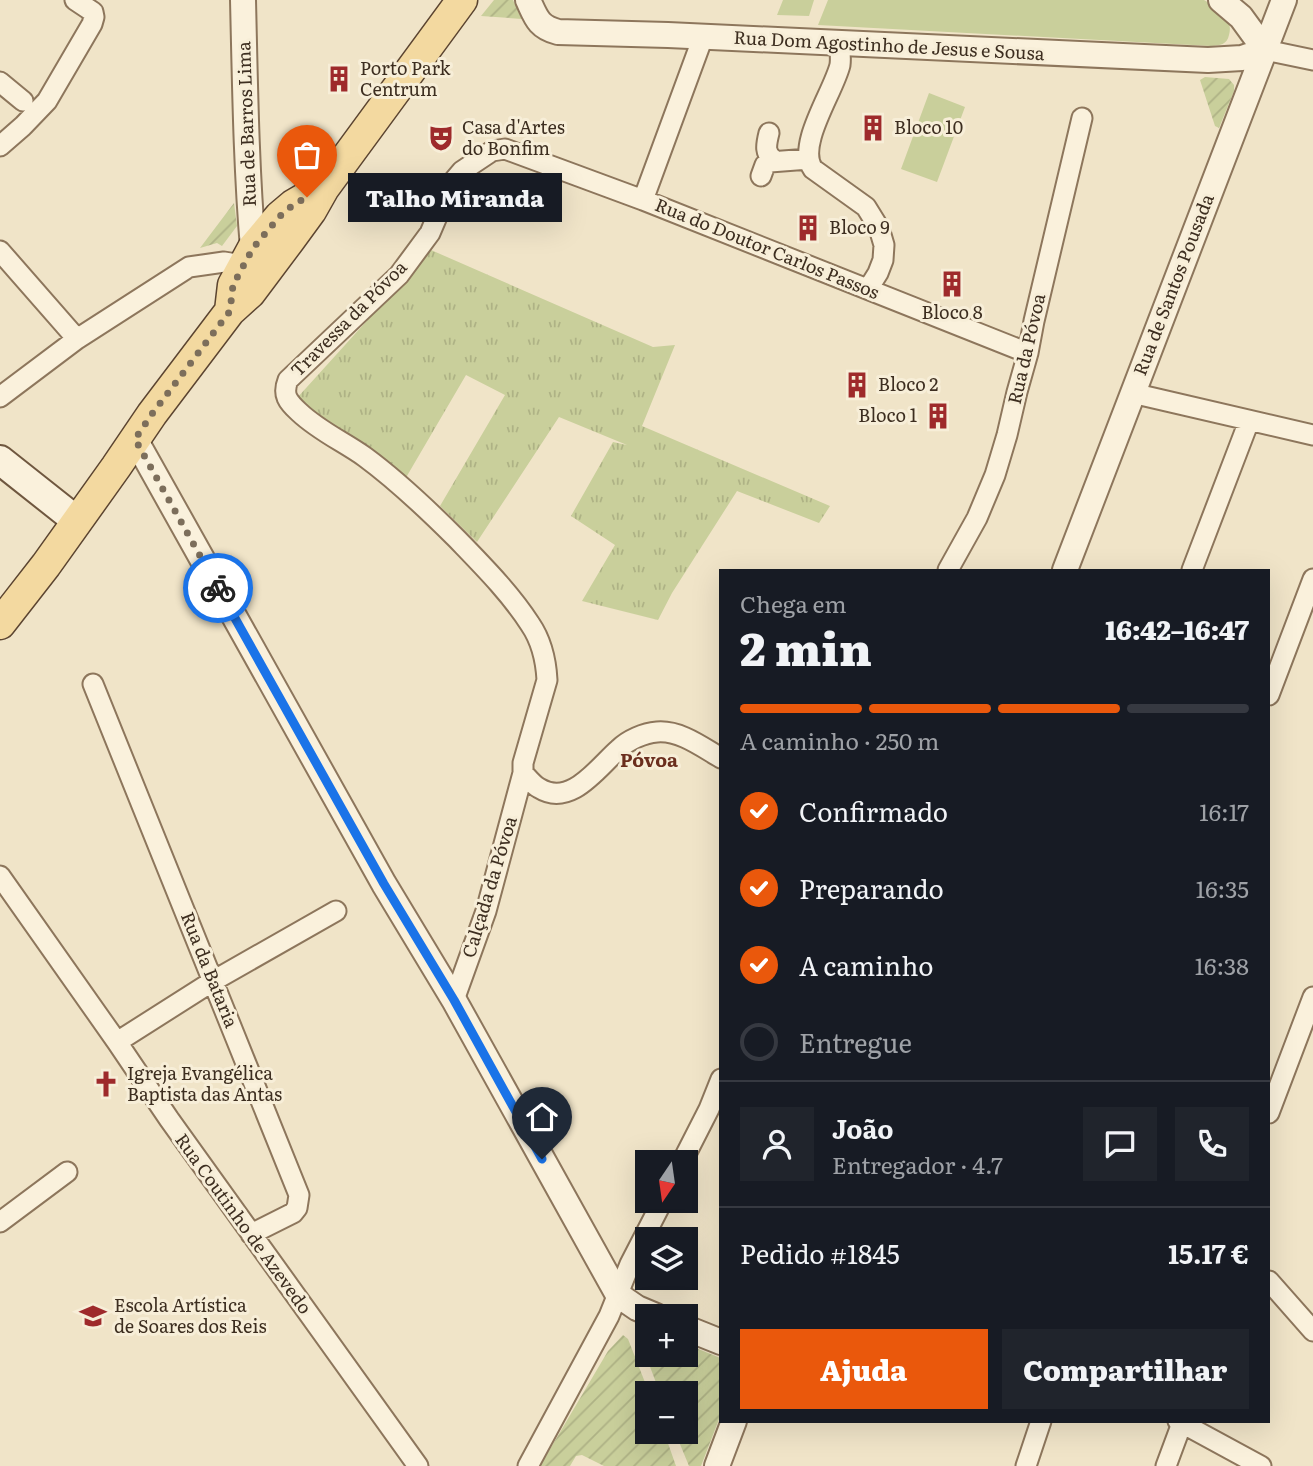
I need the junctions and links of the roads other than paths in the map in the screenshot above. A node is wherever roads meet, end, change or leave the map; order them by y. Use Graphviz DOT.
graph roads {
  1 [pos="75,0"];
  2 [pos="243,0"];
  3 [pos="462,0"];
  4 [pos="528,0"];
  5 [pos="1221,0"];
  6 [pos="1284,0"];
  7 [pos="702,37"];
  8 [pos="839,43"];
  9 [pos="1265,50"];
  10 [pos="1313,60"];
  11 [pos="0,82"];
  12 [pos="23,101"];
  13 [pos="1082,118"];
  14 [pos="769,133"];
  15 [pos="0,146"];
  16 [pos="505,149"];
  17 [pos="809,159"];
  18 [pos="775,161"];
  19 [pos="761,176"];
  20 [pos="324,188"];
  21 [pos="643,200"];
  22 [pos="0,251"];
  23 [pos="248,257"];
  24 [pos="868,289"];
  25 [pos="230,311"];
  26 [pos="77,339"];
  27 [pos="1028,352"];
  28 [pos="1132,393"];
  29 [pos="0,397"];
  30 [pos="1249,421"];
  31 [pos="1313,435"];
  32 [pos="135,439"];
  33 [pos="0,460"];
  34 [pos="77,521"];
  35 [pos="949,569"];
  36 [pos="1065,569"];
  37 [pos="1192,569"];
  38 [pos="1313,579"];
  39 [pos="0,624"];
  40 [pos="93,684"];
  41 [pos="1270,692"];
  42 [pos="719,757"];
  43 [pos="523,773"];
  44 [pos="0,876"];
  45 [pos="336,911"];
  46 [pos="214,981"];
  47 [pos="1313,997"];
  48 [pos="454,1000"];
  49 [pos="117,1042"];
  50 [pos="719,1084"];
  51 [pos="1270,1110"];
  52 [pos="688,1150"];
  53 [pos="67,1172"];
  54 [pos="656,1213"];
  55 [pos="0,1222"];
  56 [pos="251,1234"];
  57 [pos="1270,1282"];
  58 [pos="618,1295"];
  59 [pos="635,1307"];
  60 [pos="1313,1331"];
  61 [pos="698,1333"];
  62 [pos="719,1341"];
  63 [pos="733,1423"];
  64 [pos="1040,1423"];
  65 [pos="1180,1423"];
  66 [pos="1182,1423"];
  67 [pos="418,1466"];
  68 [pos="528,1466"];
  69 [pos="717,1466"];
  70 [pos="1026,1466"];
  71 [pos="1166,1466"];
  72 [pos="1261,1466"];
  1 -- 15 [label="street"];
  2 -- 23 [label="street, Rua de Barros Lima"];
  3 -- 20 [label="main road"];
  4 -- 7 [label="street, Rua Dom Agostinho de Jesus e Sousa"];
  5 -- 9 [label="street"];
  6 -- 9 [label="street, Rua de Santos Pousada"];
  7 -- 8 [label="street, Rua Dom Agostinho de Jesus e Sousa"];
  7 -- 21 [label="street"];
  8 -- 9 [label="street, Rua Dom Agostinho de Jesus e Sousa"];
  8 -- 17 [label="street"];
  9 -- 10 [label="street"];
  9 -- 28 [label="street, Rua de Santos Pousada"];
  11 -- 12 [label="street"];
  13 -- 27 [label="street, Rua da Póvoa"];
  14 -- 18 [label="street"];
  16 -- 21 [label="street, Rua do Doutor Carlos Passos"];
  16 -- 43 [label="street, Travessa da Póvoa"];
  17 -- 18 [label="street"];
  17 -- 24 [label="street"];
  18 -- 19 [label="street"];
  20 -- 23 [label="main road"];
  20 -- 25 [label="main road"];
  21 -- 24 [label="street, Rua do Doutor Carlos Passos"];
  22 -- 26 [label="street"];
  23 -- 25 [label="main road"];
  23 -- 26 [label="street"];
  24 -- 27 [label="street, Rua do Doutor Carlos Passos"];
  25 -- 32 [label="main road"];
  26 -- 29 [label="street"];
  27 -- 35 [label="street, Rua da Póvoa"];
  28 -- 30 [label="street"];
  28 -- 36 [label="street, Rua de Santos Pousada"];
  30 -- 31 [label="street"];
  30 -- 37 [label="street"];
  32 -- 34 [label="main road"];
  32 -- 48 [label="street"];
  33 -- 34 [label="main road"];
  34 -- 39 [label="main road"];
  38 -- 41 [label="street"];
  40 -- 46 [label="street, Rua da Bataria"];
  42 -- 43 [label="street"];
  43 -- 48 [label="street, Calçada da Póvoa"];
  44 -- 49 [label="street, Rua Coutinho de Azevedo"];
  45 -- 46 [label="street"];
  46 -- 49 [label="street"];
  46 -- 56 [label="street, Rua da Bataria"];
  47 -- 51 [label="street"];
  48 -- 58 [label="street"];
  49 -- 56 [label="street, Rua Coutinho de Azevedo"];
  50 -- 52 [label="street"];
  53 -- 55 [label="street"];
  54 -- 58 [label="street"];
  56 -- 67 [label="street, Rua Coutinho de Azevedo"];
  57 -- 60 [label="street"];
  58 -- 59 [label="street"];
  58 -- 68 [label="street"];
  61 -- 62 [label="street"];
  63 -- 69 [label="street"];
  64 -- 70 [label="street"];
  65 -- 71 [label="street"];
  66 -- 72 [label="street"];
}
